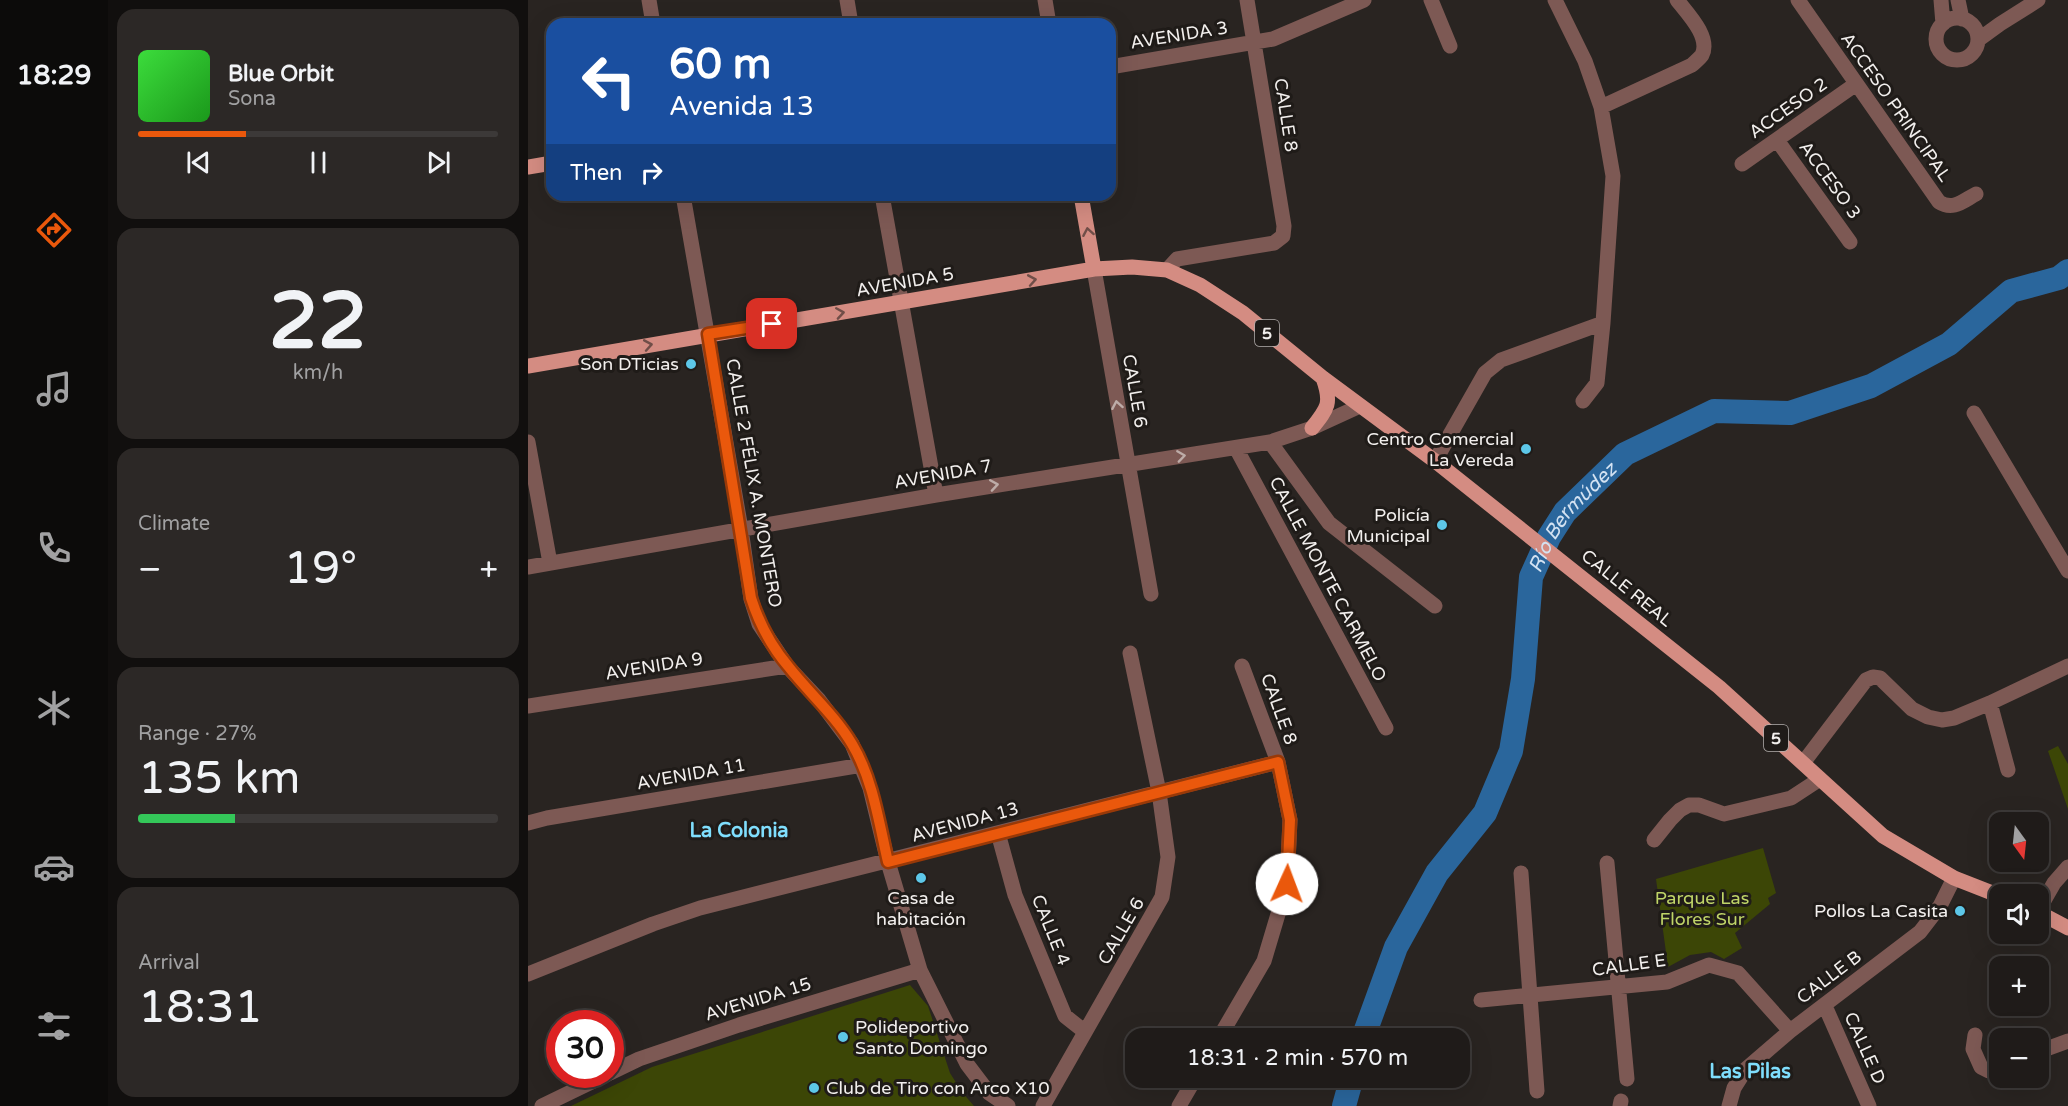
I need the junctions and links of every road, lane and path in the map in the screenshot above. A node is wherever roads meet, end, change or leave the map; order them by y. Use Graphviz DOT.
graph roads {
  1 [pos="649,0"];
  2 [pos="847,0"];
  3 [pos="1045,0"];
  4 [pos="1247,0"];
  5 [pos="1364,0"];
  6 [pos="1431,0"];
  7 [pos="1555,0"];
  8 [pos="1677,0"];
  9 [pos="1798,0"];
  10 [pos="1941,0"];
  11 [pos="1958,0"];
  12 [pos="2038,0"];
  13 [pos="652,18"];
  14 [pos="850,18"];
  15 [pos="1048,18"];
  16 [pos="1962,19"];
  17 [pos="1943,24"];
  18 [pos="1978,40"];
  19 [pos="1255,43"];
  20 [pos="1450,46"];
  21 [pos="1116,66"];
  22 [pos="1856,84"];
  23 [pos="1601,108"];
  24 [pos="1777,140"];
  25 [pos="546,164"];
  26 [pos="1742,164"];
  27 [pos="528,166"];
  28 [pos="1976,194"];
  29 [pos="684,201"];
  30 [pos="883,201"];
  31 [pos="1082,201"];
  32 [pos="1850,242"];
  33 [pos="1094,269"];
  34 [pos="1167,270"];
  35 [pos="901,303"];
  36 [pos="1603,323"];
  37 [pos="708,334"];
  38 [pos="528,366"];
  39 [pos="1323,378"];
  40 [pos="1583,401"];
  41 [pos="1360,406"];
  42 [pos="1974,413"];
  43 [pos="1312,428"];
  44 [pos="528,442"];
  45 [pos="1270,442"];
  46 [pos="1236,448"];
  47 [pos="1435,461"];
  48 [pos="1127,463"];
  49 [pos="936,495"];
  50 [pos="741,529"];
  51 [pos="550,563"];
  52 [pos="528,567"];
  53 [pos="2068,571"];
  54 [pos="1151,594"];
  55 [pos="1436,606"];
  56 [pos="1130,653"];
  57 [pos="787,666"];
  58 [pos="1242,666"];
  59 [pos="2068,666"];
  60 [pos="1990,703"];
  61 [pos="528,706"];
  62 [pos="1386,729"];
  63 [pos="1278,762"];
  64 [pos="1803,763"];
  65 [pos="862,765"];
  66 [pos="2008,770"];
  67 [pos="1820,779"];
  68 [pos="1159,792"];
  69 [pos="528,823"];
  70 [pos="998,833"];
  71 [pos="1654,840"];
  72 [pos="888,862"];
  73 [pos="1607,863"];
  74 [pos="2068,867"];
  75 [pos="1521,873"];
  76 [pos="1954,878"];
  77 [pos="1989,892"];
  78 [pos="2049,892"];
  79 [pos="2049,918"];
  80 [pos="2068,928"];
  81 [pos="920,970"];
  82 [pos="528,974"];
  83 [pos="1619,988"];
  84 [pos="1531,996"];
  85 [pos="1481,1000"];
  86 [pos="1825,1006"];
  87 [pos="1225,1028"];
  88 [pos="1084,1031"];
  89 [pos="1790,1031"];
  90 [pos="1975,1035"];
  91 [pos="2068,1041"];
  92 [pos="2049,1048"];
  93 [pos="624,1066"];
  94 [pos="1989,1071"];
  95 [pos="1627,1079"];
  96 [pos="579,1088"];
  97 [pos="1190,1088"];
  98 [pos="1537,1091"];
  99 [pos="542,1106"];
  100 [pos="1008,1106"];
  101 [pos="1042,1106"];
  102 [pos="1179,1106"];
  103 [pos="1729,1106"];
  104 [pos="1869,1106"];
  1 -- 13 [label="street"];
  2 -- 14 [label="street"];
  3 -- 15 [label="street"];
  4 -- 19 [label="street, CALLE 8"];
  5 -- 19 [label="street, AVENIDA 3"];
  6 -- 20 [label="street"];
  7 -- 23 [label="street"];
  8 -- 23 [label="street"];
  9 -- 22 [label="street, ACCESO PRINCIPAL"];
  10 -- 17 [label="street"];
  11 -- 16 [label="street"];
  12 -- 18 [label="street"];
  16 -- 17 [label="street"];
  16 -- 18 [label="street"];
  17 -- 18 [label="street"];
  19 -- 21 [label="street, AVENIDA 3"];
  19 -- 34 [label="street, CALLE 8"];
  22 -- 24 [label="street, ACCESO 2"];
  22 -- 28 [label="street, ACCESO PRINCIPAL"];
  23 -- 36 [label="street"];
  24 -- 26 [label="street, ACCESO 2"];
  24 -- 32 [label="street, ACCESO 3"];
  25 -- 27 [label="main road"];
  29 -- 37 [label="street, CALLE 2 FÉLIX A. MONTERO"];
  30 -- 35 [label="street"];
  33 -- 31 [label="main road, CALLE 6, one-way"];
  33 -- 34 [label="main road, AVENIDA 5 / 5"];
  35 -- 33 [label="main road, AVENIDA 5 / 5, one-way"];
  48 -- 33 [label="street, CALLE 6, one-way"];
  34 -- 39 [label="main road, CALLE REAL / 5"];
  37 -- 35 [label="main road, AVENIDA 5 / 5, one-way"];
  35 -- 49 [label="street"];
  36 -- 40 [label="street"];
  36 -- 47 [label="street"];
  38 -- 37 [label="main road, AVENIDA 5 / 5, one-way"];
  37 -- 50 [label="street, CALLE 2 FÉLIX A. MONTERO"];
  39 -- 41 [label="main road, CALLE REAL / 5"];
  39 -- 43 [label="main road"];
  41 -- 43 [label="street, AVENIDA 7"];
  41 -- 47 [label="main road, CALLE REAL / 5"];
  42 -- 53 [label="street"];
  43 -- 45 [label="street, AVENIDA 7"];
  44 -- 51 [label="street"];
  45 -- 46 [label="street, AVENIDA 7"];
  45 -- 55 [label="street"];
  48 -- 46 [label="street, AVENIDA 7, one-way"];
  46 -- 62 [label="street, CALLE MONTE CARMELO"];
  47 -- 64 [label="main road, CALLE REAL / 5"];
  49 -- 48 [label="street, AVENIDA 7, one-way"];
  48 -- 54 [label="street, CALLE 6"];
  49 -- 50 [label="street, AVENIDA 7"];
  50 -- 51 [label="street, AVENIDA 7"];
  50 -- 57 [label="street, CALLE 2 FÉLIX A. MONTERO"];
  51 -- 52 [label="street, AVENIDA 7"];
  56 -- 68 [label="street, CALLE 6"];
  57 -- 61 [label="street, AVENIDA 9"];
  57 -- 65 [label="street, CALLE 2 FÉLIX A. MONTERO"];
  58 -- 63 [label="street, CALLE 8"];
  59 -- 60 [label="street"];
  60 -- 64 [label="street"];
  60 -- 66 [label="street"];
  63 -- 68 [label="street, AVENIDA 13"];
  63 -- 87 [label="street, CALLE 8"];
  64 -- 67 [label="main road, CALLE REAL / 5"];
  65 -- 69 [label="street, AVENIDA 11"];
  65 -- 72 [label="street, CALLE 2 FÉLIX A. MONTERO"];
  67 -- 71 [label="street"];
  67 -- 76 [label="main road, CALLE REAL / 5"];
  68 -- 70 [label="street, AVENIDA 13"];
  68 -- 88 [label="street, CALLE 6"];
  70 -- 72 [label="street, AVENIDA 13"];
  70 -- 88 [label="street, CALLE 4"];
  72 -- 81 [label="street, CALLE 2 FÉLIX A. MONTERO"];
  72 -- 82 [label="street, AVENIDA 13"];
  73 -- 83 [label="street"];
  74 -- 78 [label="street"];
  75 -- 84 [label="street"];
  76 -- 77 [label="main road, CALLE REAL / 5"];
  76 -- 86 [label="street, CALLE B"];
  79 -- 80 [label="main road"];
  81 -- 93 [label="street, AVENIDA 15"];
  81 -- 100 [label="street, CALLE 2 FÉLIX A. MONTERO"];
  83 -- 84 [label="street, CALLE E"];
  83 -- 89 [label="street, CALLE E"];
  83 -- 95 [label="street"];
  84 -- 85 [label="street, CALLE E"];
  84 -- 98 [label="street"];
  86 -- 89 [label="street, CALLE B"];
  86 -- 104 [label="street, CALLE D"];
  88 -- 101 [label="street, CALLE 6"];
  89 -- 103 [label="street, CALLE B"];
  90 -- 94 [label="street"];
  91 -- 92 [label="street"];
  96 -- 99 [label="street, AVENIDA 15"];
  97 -- 102 [label="street"];
}
